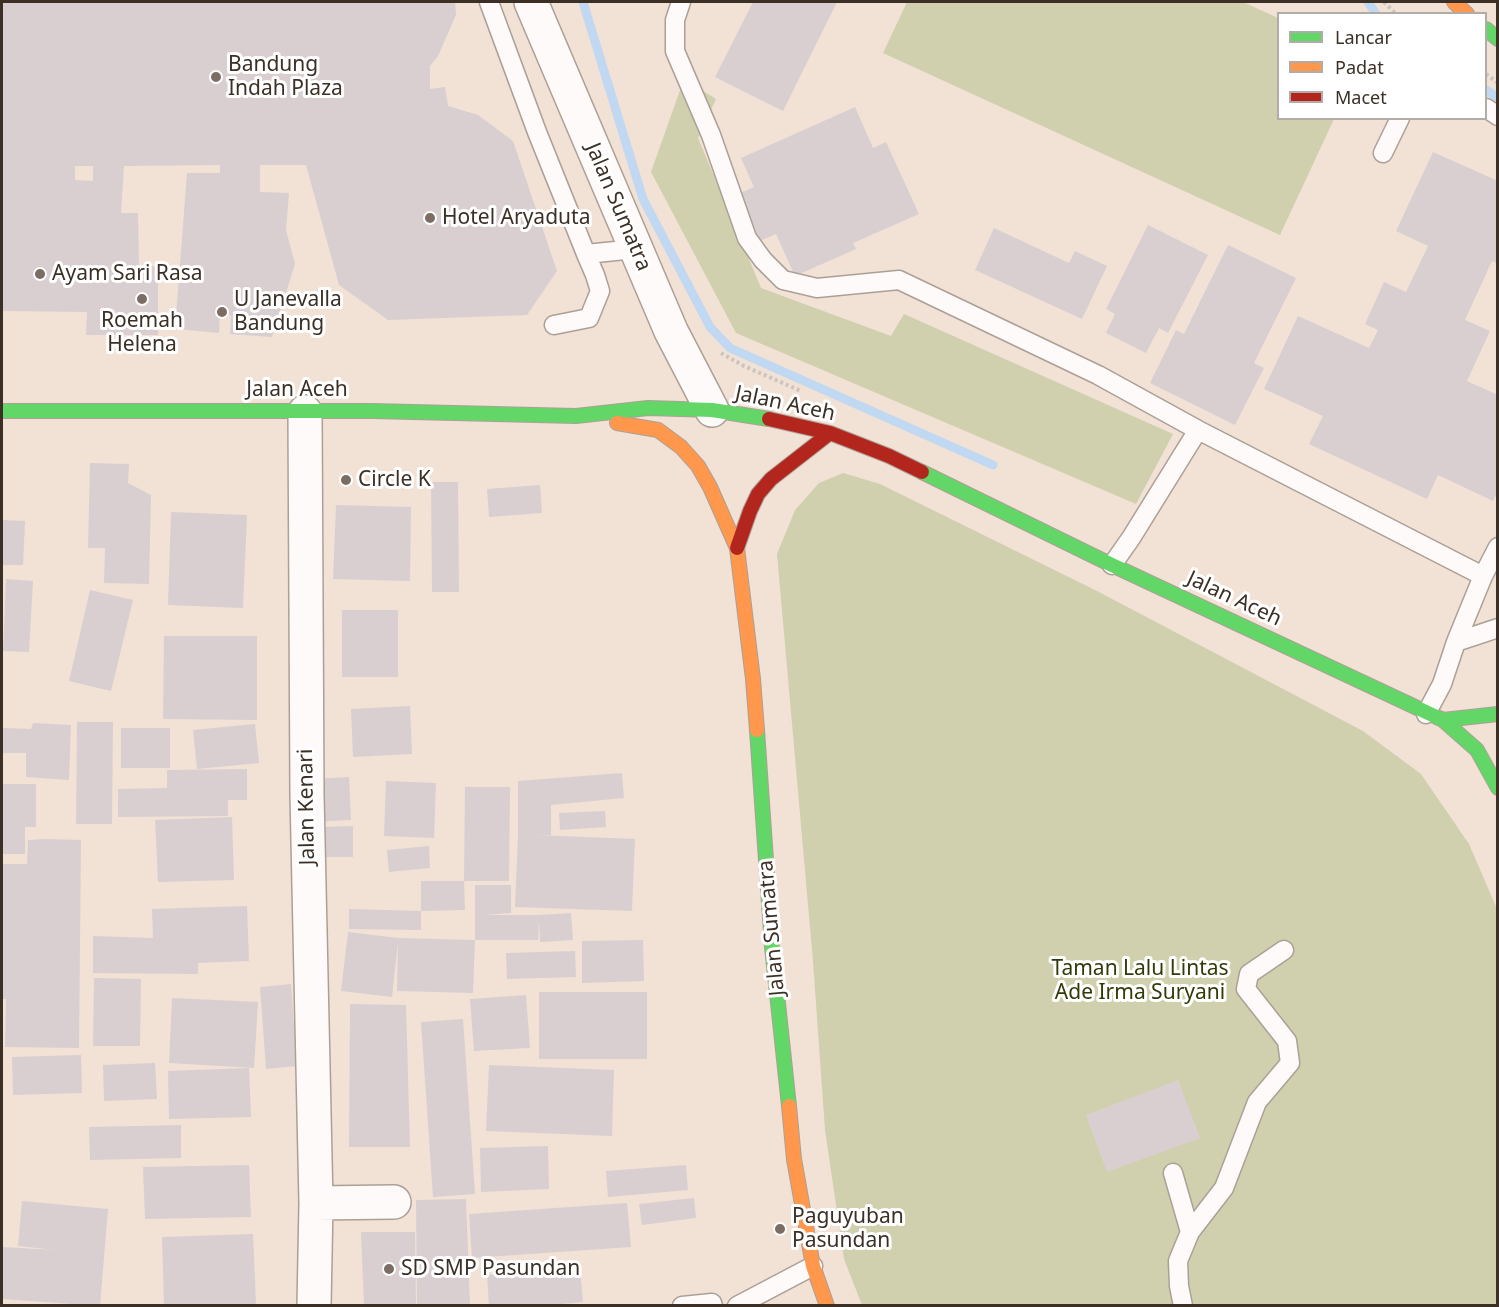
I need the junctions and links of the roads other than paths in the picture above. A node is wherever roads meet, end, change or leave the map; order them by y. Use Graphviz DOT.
graph roads {
  1 [pos="489,2"];
  2 [pos="531,2"];
  3 [pos="681,2"];
  4 [pos="1399,120"];
  5 [pos="1383,153"];
  6 [pos="635,249"];
  7 [pos="586,254"];
  8 [pos="554,325"];
  9 [pos="712,410"];
  10 [pos="2,411"];
  11 [pos="304,412"];
  12 [pos="576,416"];
  13 [pos="1198,430"];
  14 [pos="830,433"];
  15 [pos="1497,547"];
  16 [pos="737,548"];
  17 [pos="1112,565"];
  18 [pos="1483,576"];
  19 [pos="1497,628"];
  20 [pos="1456,642"];
  21 [pos="1497,714"];
  22 [pos="1434,717"];
  23 [pos="1497,788"];
  24 [pos="1284,950"];
  25 [pos="1173,1173"];
  26 [pos="393,1202"];
  27 [pos="316,1203"];
  28 [pos="1190,1232"];
  29 [pos="813,1266"];
  30 [pos="314,1305"];
  31 [pos="682,1305"];
  32 [pos="712,1305"];
  33 [pos="737,1305"];
  34 [pos="827,1305"];
  35 [pos="1183,1305"];
  1 -- 7 [label="lane"];
  2 -- 6 [label="street, Jalan Sumatra"];
  3 -- 13 [label="lane"];
  4 -- 5 [label="lane"];
  6 -- 7 [label="lane"];
  6 -- 9 [label="street, Jalan Sumatra"];
  7 -- 8 [label="lane"];
  9 -- 12 [label="main road, Jalan Aceh"];
  9 -- 14 [label="main road, Jalan Aceh"];
  10 -- 11 [label="main road, Jalan Aceh"];
  11 -- 12 [label="main road, Jalan Aceh"];
  11 -- 27 [label="street, Jalan Kenari"];
  12 -- 16 [label="main road, Jalan Sumatra"];
  13 -- 17 [label="lane"];
  13 -- 18 [label="lane"];
  14 -- 16 [label="main road, Jalan Sumatra"];
  14 -- 17 [label="main road, Jalan Aceh"];
  15 -- 18 [label="lane"];
  16 -- 29 [label="main road, Jalan Sumatra"];
  17 -- 22 [label="main road, Jalan Aceh"];
  18 -- 20 [label="lane"];
  19 -- 20 [label="lane"];
  20 -- 22 [label="lane"];
  21 -- 22 [label="main road"];
  22 -- 23 [label="main road, Jalan Aceh"];
  24 -- 28 [label="lane"];
  25 -- 28 [label="lane"];
  26 -- 27 [label="street"];
  27 -- 30 [label="street, Jalan Kenari"];
  28 -- 35 [label="lane"];
  29 -- 33 [label="lane"];
  29 -- 34 [label="main road, Jalan Sumatra"];
  31 -- 32 [label="lane"];
}
